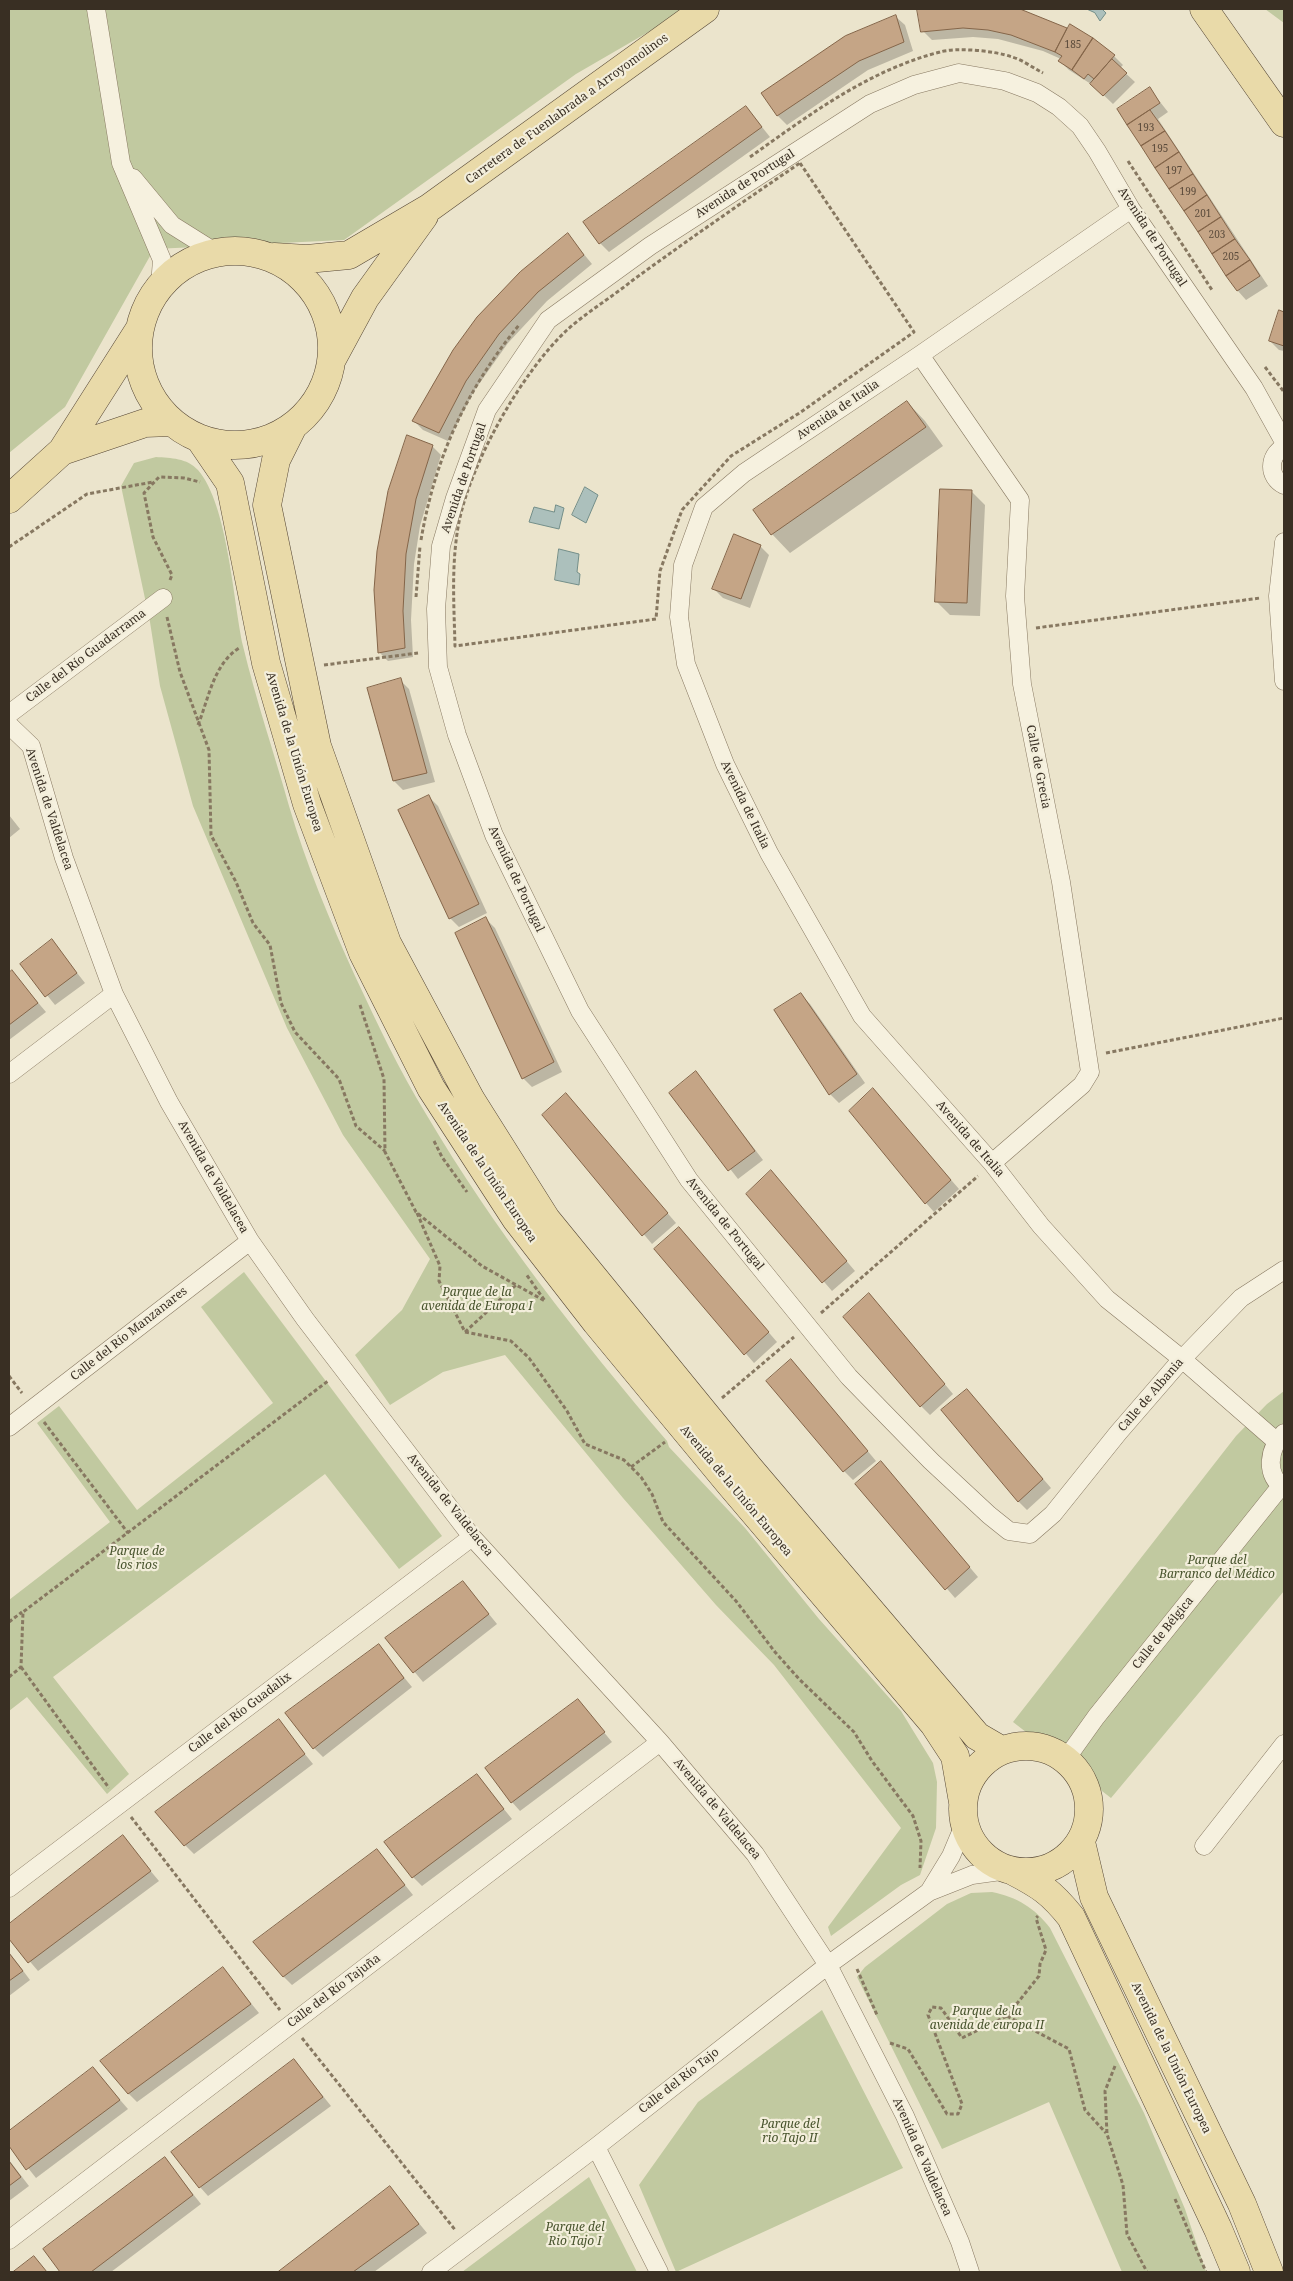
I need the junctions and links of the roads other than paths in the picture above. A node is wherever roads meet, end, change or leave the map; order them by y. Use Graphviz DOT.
graph roads {
  1 [pos="96,9"];
  2 [pos="705,9"];
  3 [pos="1204,9"];
  4 [pos="1284,123"];
  5 [pos="121,163"];
  6 [pos="429,208"];
  7 [pos="1132,209"];
  8 [pos="215,252"];
  9 [pos="270,256"];
  10 [pos="160,285"];
  11 [pos="139,330"];
  12 [pos="920,355"];
  13 [pos="332,360"];
  14 [pos="171,422"];
  15 [pos="293,426"];
  16 [pos="200,439"];
  17 [pos="1284,442"];
  18 [pos="1284,447"];
  19 [pos="62,451"];
  20 [pos="1284,485"];
  21 [pos="9,500"];
  22 [pos="1284,542"];
  23 [pos="162,598"];
  24 [pos="1284,681"];
  25 [pos="9,714"];
  26 [pos="9,726"];
  27 [pos="114,994"];
  28 [pos="9,1074"];
  29 [pos="992,1163"];
  30 [pos="250,1241"];
  31 [pos="1284,1270"];
  32 [pos="1182,1359"];
  33 [pos="9,1427"];
  34 [pos="1280,1437"];
  35 [pos="1283,1487"];
  36 [pos="1030,1534"];
  37 [pos="472,1538"];
  38 [pos="660,1742"];
  39 [pos="1284,1746"];
  40 [pos="1001,1750"];
  41 [pos="1066,1759"];
  42 [pos="964,1813"];
  43 [pos="1081,1842"];
  44 [pos="1204,1846"];
  45 [pos="1010,1871"];
  46 [pos="9,1888"];
  47 [pos="929,1892"];
  48 [pos="828,1965"];
  49 [pos="596,2147"];
  50 [pos="9,2240"];
  51 [pos="431,2272"];
  52 [pos="659,2272"];
  53 [pos="970,2272"];
  54 [pos="1236,2272"];
  55 [pos="1269,2272"];
  1 -- 5 [label="street"];
  2 -- 6 [label="main road, Carretera de Fuenlabrada a Arroyomolinos"];
  3 -- 4 [label="main road"];
  5 -- 8 [label="street"];
  5 -- 10 [label="street"];
  6 -- 9 [label="main road, Carretera de Fuenlabrada a Arroyomolinos"];
  6 -- 13 [label="main road, Carretera de Fuenlabrada a Arroyomolinos"];
  7 -- 12 [label="street, Avenida de Italia"];
  7 -- 17 [label="street, Avenida de Portugal"];
  7 -- 36 [label="street, Avenida de Portugal"];
  8 -- 9 [label="main road"];
  8 -- 10 [label="main road"];
  9 -- 13 [label="main road"];
  10 -- 11 [label="main road"];
  11 -- 14 [label="main road"];
  11 -- 19 [label="main road"];
  12 -- 29 [label="street, Calle de Grecia"];
  12 -- 29 [label="street, Avenida de Italia"];
  13 -- 15 [label="main road"];
  14 -- 16 [label="main road"];
  14 -- 19 [label="main road"];
  15 -- 16 [label="main road"];
  15 -- 40 [label="main road, Avenida de la Unión Europea"];
  16 -- 42 [label="main road, Avenida de la Unión Europea"];
  18 -- 20 [label="street"];
  19 -- 21 [label="main road"];
  22 -- 24 [label="street"];
  23 -- 25 [label="street, Calle del Río Guadarrama"];
  26 -- 27 [label="street, Avenida de Valdelacea"];
  27 -- 28 [label="street"];
  27 -- 30 [label="street, Avenida de Valdelacea"];
  29 -- 32 [label="street, Avenida de Italia"];
  30 -- 33 [label="street, Calle del Río Manzanares"];
  30 -- 37 [label="street, Avenida de Valdelacea"];
  31 -- 32 [label="street, Calle de Albania"];
  32 -- 34 [label="street, Avenida de Italia"];
  32 -- 36 [label="street, Calle de Albania"];
  34 -- 35 [label="street"];
  35 -- 41 [label="street, Calle de Bélgica"];
  37 -- 38 [label="street, Avenida de Valdelacea"];
  37 -- 46 [label="street, Calle del Río Guadalix"];
  38 -- 48 [label="street, Avenida de Valdelacea"];
  38 -- 50 [label="street, Calle del Río Tajuña"];
  39 -- 44 [label="street"];
  40 -- 41 [label="main road"];
  40 -- 42 [label="main road"];
  41 -- 43 [label="main road"];
  42 -- 45 [label="main road"];
  42 -- 47 [label="street, Calle del Río Tajo"];
  43 -- 45 [label="main road"];
  43 -- 55 [label="main road, Avenida de la Unión Europea"];
  45 -- 47 [label="street, Calle del Río Tajo"];
  45 -- 54 [label="main road"];
  47 -- 48 [label="street, Calle del Río Tajo"];
  48 -- 49 [label="street, Calle del Río Tajo"];
  48 -- 53 [label="street, Avenida de Valdelacea"];
  49 -- 51 [label="street, Calle del Río Tajo"];
  49 -- 52 [label="street"];
}
